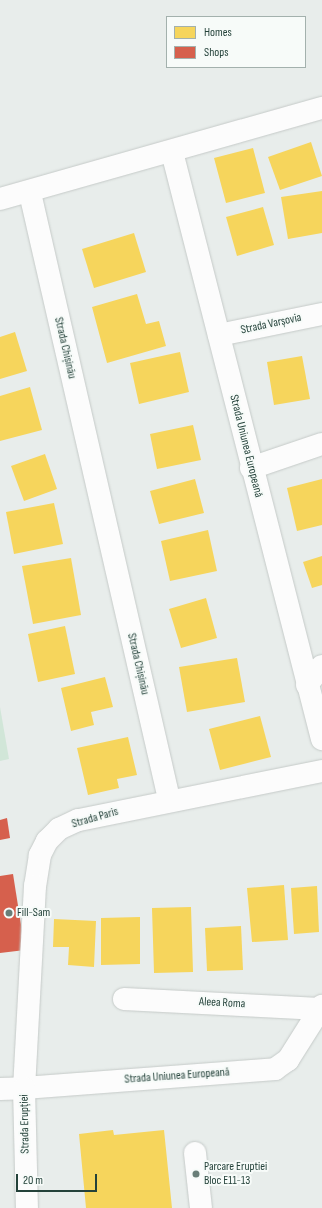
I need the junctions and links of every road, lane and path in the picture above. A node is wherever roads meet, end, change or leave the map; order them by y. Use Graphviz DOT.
graph roads {
  1 [pos="322,108"];
  2 [pos="172,152"];
  3 [pos="30,193"];
  4 [pos="0,200"];
  5 [pos="322,314"];
  6 [pos="219,335"];
  7 [pos="322,444"];
  8 [pos="251,468"];
  9 [pos="322,666"];
  10 [pos="307,685"];
  11 [pos="322,739"];
  12 [pos="322,771"];
  13 [pos="169,799"];
  14 [pos="124,999"];
  15 [pos="321,1007"];
  16 [pos="24,1088"];
  17 [pos="0,1089"];
  18 [pos="195,1153"];
  19 [pos="27,1208"];
  20 [pos="200,1208"];
  1 -- 2 [label="street"];
  2 -- 3 [label="street"];
  2 -- 6 [label="street, Strada Uniunea Europeană"];
  3 -- 4 [label="street"];
  3 -- 13 [label="street, Strada Chișinău"];
  5 -- 6 [label="street, Strada Varșovia"];
  6 -- 8 [label="street, Strada Uniunea Europeană"];
  7 -- 8 [label="street"];
  8 -- 10 [label="street, Strada Uniunea Europeană"];
  9 -- 10 [label="street"];
  10 -- 11 [label="street, Strada Uniunea Europeană"];
  12 -- 13 [label="street, Strada Paris"];
  13 -- 16 [label="street, Strada Paris"];
  14 -- 15 [label="street, Aleea Roma"];
  15 -- 16 [label="street, Strada Uniunea Europeană"];
  16 -- 17 [label="street, Strada Uniunea Europeană"];
  16 -- 19 [label="street, Strada Erupției"];
  18 -- 20 [label="street"];
}
